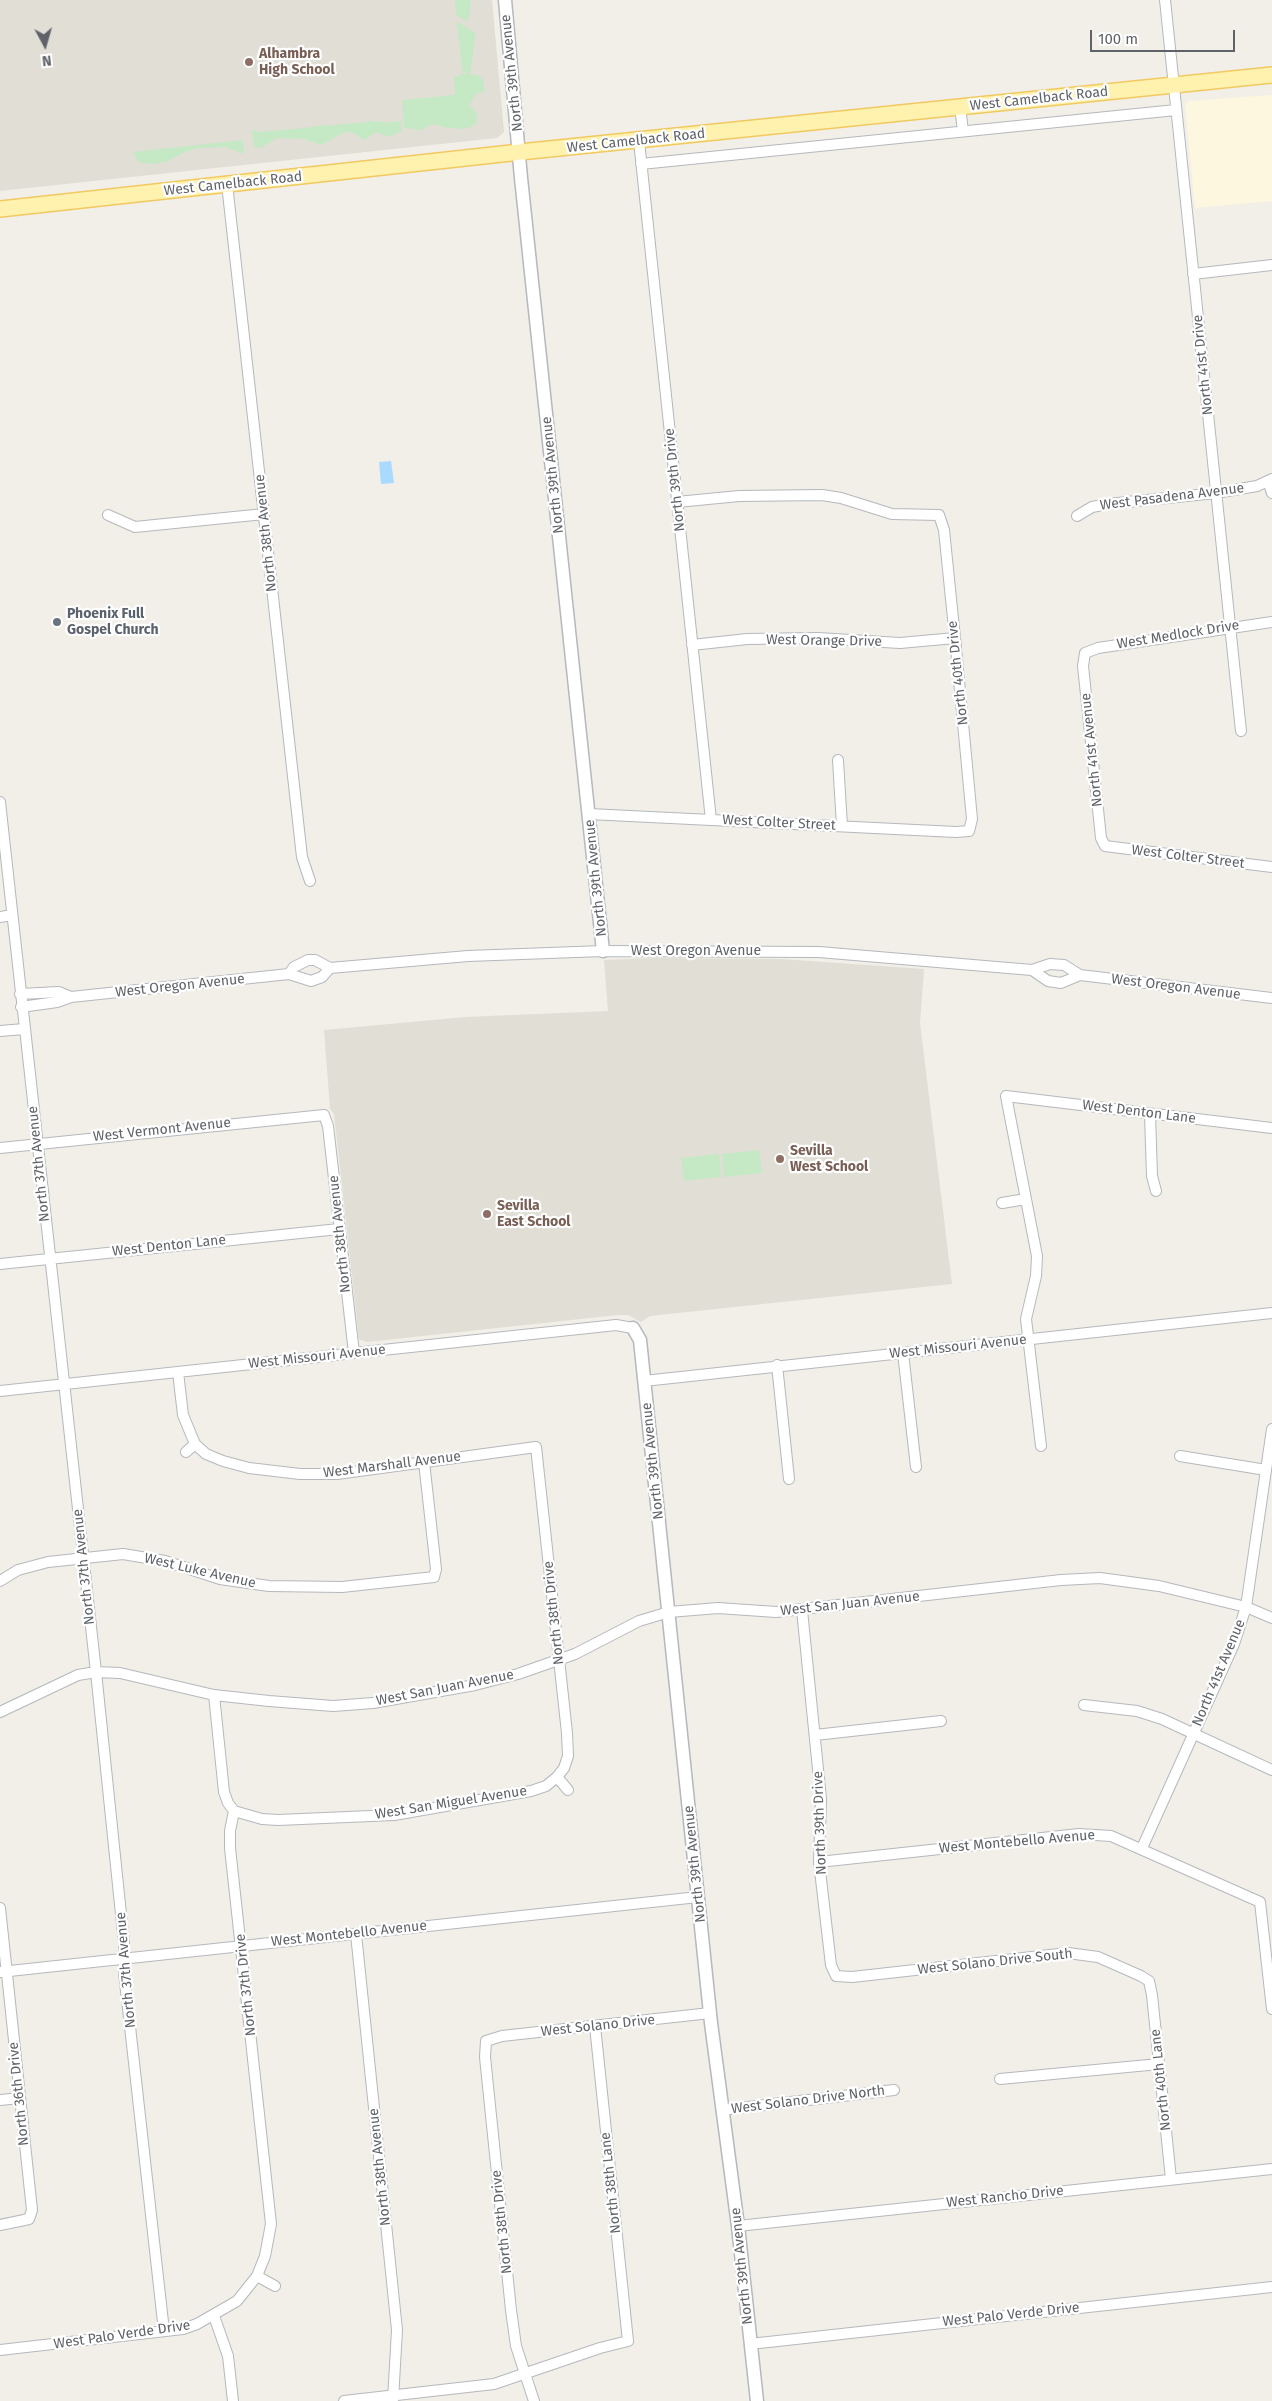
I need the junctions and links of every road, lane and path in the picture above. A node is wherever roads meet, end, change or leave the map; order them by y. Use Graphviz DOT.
graph roads {
  1 [pos="505,0"];
  2 [pos="1165,0"];
  3 [pos="1272,75"];
  4 [pos="1173,84"];
  5 [pos="960,108"];
  6 [pos="1176,110"];
  7 [pos="963,131"];
  8 [pos="639,140"];
  9 [pos="520,152"];
  10 [pos="642,164"];
  11 [pos="227,184"];
  12 [pos="0,209"];
  13 [pos="1272,265"];
  14 [pos="1193,274"];
  15 [pos="1270,480"];
  16 [pos="1216,493"];
  17 [pos="1272,493"];
  18 [pos="677,502"];
  19 [pos="264,514"];
  20 [pos="108,515"];
  21 [pos="1077,516"];
  22 [pos="1272,622"];
  23 [pos="1230,626"];
  24 [pos="955,638"];
  25 [pos="692,645"];
  26 [pos="1085,653"];
  27 [pos="1241,731"];
  28 [pos="838,760"];
  29 [pos="0,802"];
  30 [pos="589,814"];
  31 [pos="710,820"];
  32 [pos="842,826"];
  33 [pos="970,831"];
  34 [pos="1104,846"];
  35 [pos="1272,867"];
  36 [pos="310,881"];
  37 [pos="12,916"];
  38 [pos="0,917"];
  39 [pos="603,951"];
  40 [pos="330,968"];
  41 [pos="1032,970"];
  42 [pos="289,974"];
  43 [pos="1080,975"];
  44 [pos="20,994"];
  45 [pos="70,996"];
  46 [pos="1272,998"];
  47 [pos="21,1007"];
  48 [pos="24,1029"];
  49 [pos="0,1031"];
  50 [pos="1150,1114"];
  51 [pos="324,1115"];
  52 [pos="1272,1128"];
  53 [pos="37,1144"];
  54 [pos="0,1148"];
  55 [pos="1156,1191"];
  56 [pos="1026,1199"];
  57 [pos="1002,1203"];
  58 [pos="339,1229"];
  59 [pos="49,1259"];
  60 [pos="0,1264"];
  61 [pos="1272,1313"];
  62 [pos="633,1328"];
  63 [pos="1029,1340"];
  64 [pos="903,1352"];
  65 [pos="354,1353"];
  66 [pos="777,1365"];
  67 [pos="178,1372"];
  68 [pos="644,1380"];
  69 [pos="63,1384"];
  70 [pos="0,1391"];
  71 [pos="1272,1428"];
  72 [pos="195,1444"];
  73 [pos="1040,1446"];
  74 [pos="536,1447"];
  75 [pos="186,1452"];
  76 [pos="1180,1456"];
  77 [pos="424,1462"];
  78 [pos="916,1467"];
  79 [pos="1266,1470"];
  80 [pos="790,1479"];
  81 [pos="83,1557"];
  82 [pos="0,1580"];
  83 [pos="1246,1607"];
  84 [pos="802,1610"];
  85 [pos="669,1612"];
  86 [pos="1272,1618"];
  87 [pos="559,1660"];
  88 [pos="96,1672"];
  89 [pos="214,1695"];
  90 [pos="1084,1704"];
  91 [pos="0,1712"];
  92 [pos="941,1721"];
  93 [pos="1193,1733"];
  94 [pos="815,1735"];
  95 [pos="1272,1770"];
  96 [pos="557,1777"];
  97 [pos="568,1790"];
  98 [pos="234,1810"];
  99 [pos="1142,1848"];
  100 [pos="819,1862"];
  101 [pos="698,1897"];
  102 [pos="0,1908"];
  103 [pos="356,1934"];
  104 [pos="241,1946"];
  105 [pos="124,1959"];
  106 [pos="3,1972"];
  107 [pos="836,1976"];
  108 [pos="1149,1981"];
  109 [pos="1272,2009"];
  110 [pos="710,2013"];
  111 [pos="595,2026"];
  112 [pos="486,2041"];
  113 [pos="1160,2064"];
  114 [pos="1000,2079"];
  115 [pos="894,2090"];
  116 [pos="20,2098"];
  117 [pos="0,2100"];
  118 [pos="722,2110"];
  119 [pos="1272,2168"];
  120 [pos="1171,2178"];
  121 [pos="0,2225"];
  122 [pos="738,2226"];
  123 [pos="256,2276"];
  124 [pos="275,2286"];
  125 [pos="1272,2287"];
  126 [pos="214,2316"];
  127 [pos="164,2331"];
  128 [pos="750,2344"];
  129 [pos="0,2350"];
  130 [pos="526,2374"];
  131 [pos="392,2398"];
  132 [pos="233,2401"];
  133 [pos="344,2401"];
  134 [pos="534,2401"];
  135 [pos="757,2401"];
  1 -- 9 [label="street, North 39th Avenue"];
  2 -- 4 [label="street, North 41st Drive"];
  3 -- 4 [label="main road, West Camelback Road"];
  4 -- 5 [label="main road, West Camelback Road"];
  4 -- 6 [label="street, North 41st Drive"];
  5 -- 7 [label="street"];
  5 -- 8 [label="main road, West Camelback Road"];
  6 -- 7 [label="street, West Camelback Road"];
  6 -- 14 [label="street, North 41st Drive"];
  7 -- 10 [label="street, West Camelback Road"];
  8 -- 9 [label="main road, West Camelback Road"];
  8 -- 10 [label="street, North 39th Drive"];
  9 -- 11 [label="main road, West Camelback Road"];
  9 -- 30 [label="street, North 39th Avenue"];
  10 -- 18 [label="street, North 39th Drive"];
  11 -- 12 [label="main road, West Camelback Road"];
  11 -- 19 [label="street, North 38th Avenue"];
  13 -- 14 [label="street"];
  14 -- 16 [label="street, North 41st Drive"];
  15 -- 16 [label="street, West Pasadena Avenue"];
  15 -- 17 [label="street, West Pasadena Avenue"];
  16 -- 21 [label="street, West Pasadena Avenue"];
  16 -- 23 [label="street, North 41st Drive"];
  18 -- 24 [label="street, North 40th Drive"];
  18 -- 25 [label="street, North 39th Drive"];
  19 -- 20 [label="street"];
  19 -- 36 [label="street, North 38th Avenue"];
  22 -- 23 [label="street, West Medlock Drive"];
  23 -- 26 [label="street, West Medlock Drive"];
  23 -- 27 [label="street, North 41st Drive"];
  24 -- 25 [label="street, West Orange Drive"];
  24 -- 33 [label="street, North 40th Drive"];
  25 -- 31 [label="street, North 39th Drive"];
  26 -- 34 [label="street, North 41st Avenue"];
  28 -- 32 [label="street"];
  29 -- 37 [label="street, North 37th Avenue"];
  30 -- 31 [label="street, West Colter Street"];
  30 -- 39 [label="street, North 39th Avenue"];
  31 -- 32 [label="street, West Colter Street"];
  32 -- 33 [label="street, West Colter Street"];
  34 -- 35 [label="street, West Colter Street"];
  37 -- 38 [label="street"];
  37 -- 44 [label="street, North 37th Avenue"];
  39 -- 40 [label="street, West Oregon Avenue"];
  39 -- 41 [label="street, West Oregon Avenue"];
  40 -- 42 [label="street, West Oregon Avenue"];
  40 -- 42 [label="street, West Oregon Avenue"];
  41 -- 43 [label="street, West Oregon Avenue"];
  41 -- 43 [label="street, West Oregon Avenue"];
  42 -- 45 [label="street, West Oregon Avenue"];
  43 -- 46 [label="street, West Oregon Avenue"];
  44 -- 45 [label="street, West Oregon Avenue"];
  44 -- 47 [label="street, North 37th Avenue"];
  45 -- 47 [label="street, West Oregon Avenue"];
  47 -- 48 [label="street, North 37th Avenue"];
  48 -- 49 [label="street"];
  48 -- 53 [label="street, North 37th Avenue"];
  50 -- 52 [label="street, West Denton Lane"];
  50 -- 55 [label="street"];
  50 -- 56 [label="street, West Denton Lane"];
  51 -- 53 [label="street, West Vermont Avenue"];
  51 -- 58 [label="street, North 38th Avenue"];
  53 -- 54 [label="street, West Vermont Avenue"];
  53 -- 59 [label="street, North 37th Avenue"];
  56 -- 57 [label="street"];
  56 -- 63 [label="street"];
  58 -- 59 [label="street, West Denton Lane"];
  58 -- 65 [label="street, North 38th Avenue"];
  59 -- 60 [label="street, West Denton Lane"];
  59 -- 69 [label="street, North 37th Avenue"];
  61 -- 63 [label="street, West Missouri Avenue"];
  62 -- 65 [label="street, West Missouri Avenue"];
  62 -- 68 [label="street, North 39th Avenue"];
  63 -- 64 [label="street, West Missouri Avenue"];
  63 -- 73 [label="street"];
  64 -- 66 [label="street, West Missouri Avenue"];
  64 -- 78 [label="street"];
  65 -- 67 [label="street, West Missouri Avenue"];
  66 -- 68 [label="street, West Missouri Avenue"];
  66 -- 80 [label="street"];
  67 -- 69 [label="street, West Missouri Avenue"];
  67 -- 72 [label="street"];
  68 -- 85 [label="street, North 39th Avenue"];
  69 -- 70 [label="street, West Missouri Avenue"];
  69 -- 81 [label="street, North 37th Avenue"];
  71 -- 79 [label="street, North 41st Avenue"];
  72 -- 75 [label="street"];
  72 -- 77 [label="street, West Marshall Avenue"];
  74 -- 77 [label="street, West Marshall Avenue"];
  74 -- 87 [label="street, North 38th Drive"];
  76 -- 79 [label="street"];
  77 -- 81 [label="street, West Luke Avenue"];
  79 -- 83 [label="street, North 41st Avenue"];
  81 -- 82 [label="street, West Luke Avenue"];
  81 -- 88 [label="street, North 37th Avenue"];
  83 -- 84 [label="street, West San Juan Avenue"];
  83 -- 86 [label="street, West San Juan Avenue"];
  83 -- 93 [label="street, North 41st Avenue"];
  84 -- 85 [label="street, West San Juan Avenue"];
  84 -- 94 [label="street, North 39th Drive"];
  85 -- 87 [label="street, West San Juan Avenue"];
  85 -- 101 [label="street, North 39th Avenue"];
  87 -- 89 [label="street, West San Juan Avenue"];
  87 -- 96 [label="street, North 38th Drive"];
  88 -- 89 [label="street, West San Juan Avenue"];
  88 -- 91 [label="street, West San Juan Avenue"];
  88 -- 105 [label="street, North 37th Avenue"];
  89 -- 98 [label="street"];
  90 -- 93 [label="street"];
  92 -- 94 [label="street"];
  93 -- 95 [label="street"];
  93 -- 99 [label="street, North 41st Avenue"];
  94 -- 100 [label="street, North 39th Drive"];
  96 -- 97 [label="street"];
  96 -- 98 [label="street, West San Miguel Avenue"];
  98 -- 104 [label="street, North 37th Drive"];
  99 -- 100 [label="street, West Montebello Avenue"];
  99 -- 109 [label="street, West Montebello Avenue"];
  100 -- 107 [label="street, North 39th Drive"];
  101 -- 103 [label="street, West Montebello Avenue"];
  101 -- 110 [label="street, North 39th Avenue"];
  102 -- 106 [label="street, North 36th Drive"];
  103 -- 104 [label="street, West Montebello Avenue"];
  103 -- 131 [label="street, North 38th Avenue"];
  104 -- 105 [label="street, West Montebello Avenue"];
  104 -- 123 [label="street, North 37th Drive"];
  105 -- 106 [label="street, West Montebello Avenue"];
  105 -- 127 [label="street, North 37th Avenue"];
  106 -- 116 [label="street, North 36th Drive"];
  107 -- 108 [label="street, West Solano Drive South"];
  108 -- 113 [label="street, North 40th Lane"];
  110 -- 111 [label="street, West Solano Drive"];
  110 -- 118 [label="street, North 39th Avenue"];
  111 -- 112 [label="street, West Solano Drive"];
  111 -- 130 [label="street, North 38th Lane"];
  112 -- 130 [label="street, North 38th Drive"];
  113 -- 114 [label="street"];
  113 -- 120 [label="street, North 40th Lane"];
  115 -- 118 [label="street, West Solano Drive North"];
  116 -- 117 [label="street"];
  116 -- 121 [label="street, North 36th Drive"];
  118 -- 122 [label="street, North 39th Avenue"];
  119 -- 120 [label="street, West Rancho Drive"];
  120 -- 122 [label="street, West Rancho Drive"];
  122 -- 128 [label="street, North 39th Avenue"];
  123 -- 124 [label="street"];
  123 -- 126 [label="street, North 37th Drive"];
  125 -- 128 [label="street, West Palo Verde Drive"];
  126 -- 127 [label="street, West Palo Verde Drive"];
  126 -- 132 [label="street"];
  127 -- 129 [label="street, West Palo Verde Drive"];
  128 -- 135 [label="street, North 39th Avenue"];
  130 -- 131 [label="street"];
  130 -- 134 [label="street, North 38th Drive"];
  131 -- 133 [label="street"];
}
